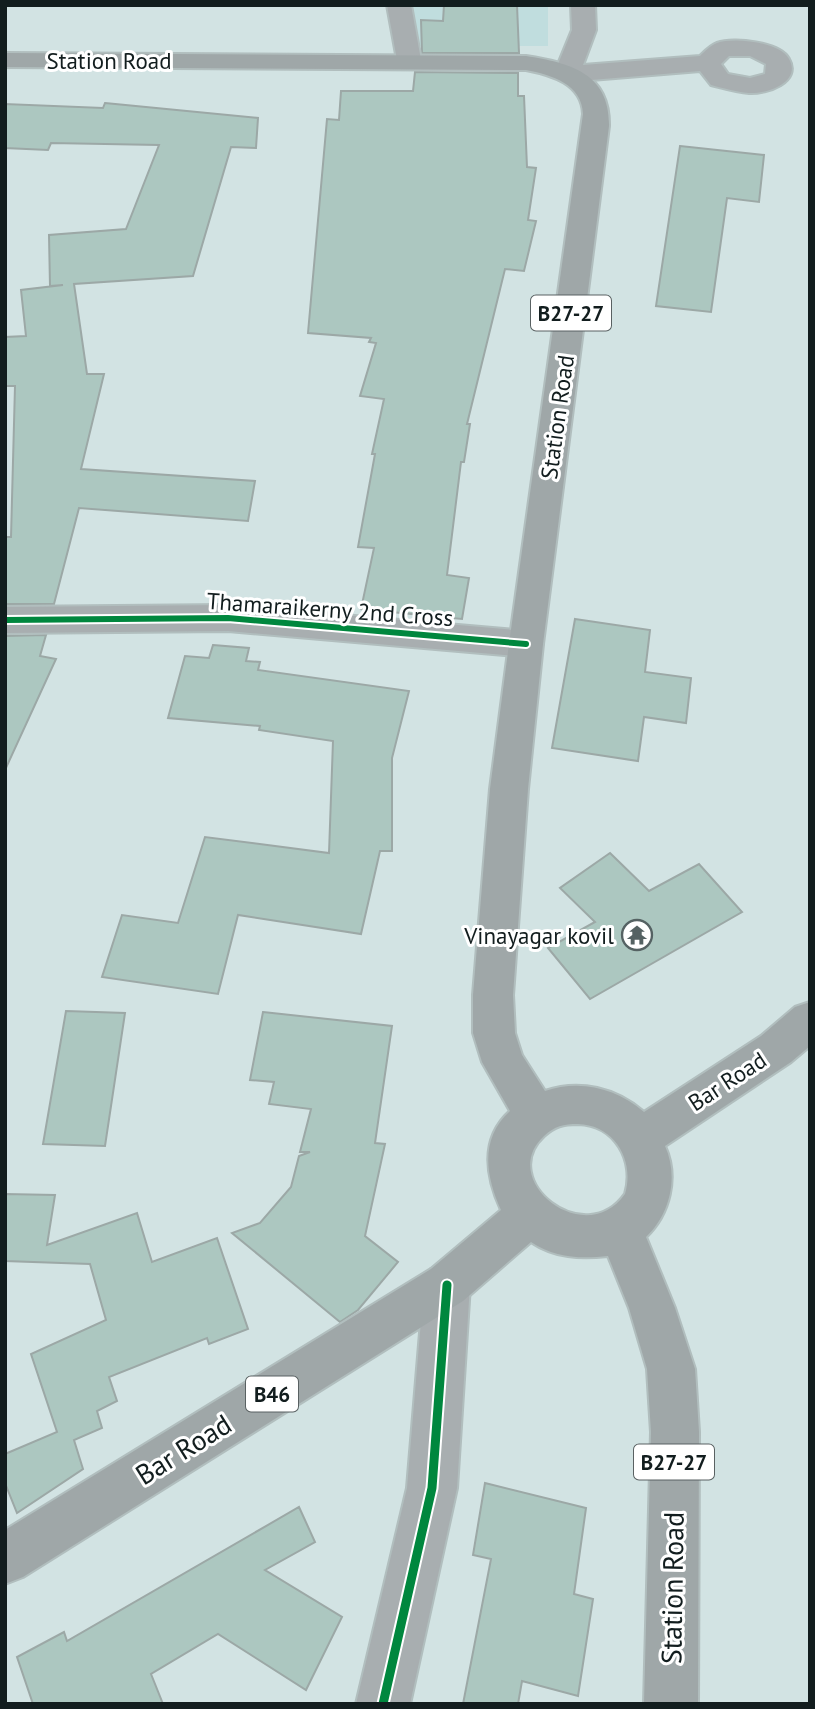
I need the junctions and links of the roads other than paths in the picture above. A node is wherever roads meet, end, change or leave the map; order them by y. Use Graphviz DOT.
graph roads {
  1 [pos="399,5"];
  2 [pos="583,5"];
  3 [pos="5,60"];
  4 [pos="409,60"];
  5 [pos="708,63"];
  6 [pos="567,74"];
  7 [pos="5,620"];
  8 [pos="526,644"];
  9 [pos="810,1020"];
  10 [pos="536,1115"];
  11 [pos="640,1138"];
  12 [pos="529,1215"];
  13 [pos="620,1230"];
  14 [pos="447,1284"];
  15 [pos="5,1559"];
  16 [pos="383,1704"];
  17 [pos="671,1704"];
  1 -- 4 [label="street"];
  2 -- 6 [label="street"];
  3 -- 4 [label="main road, Station Road / B27-27"];
  4 -- 6 [label="main road, Station Road / B27-27"];
  5 -- 6 [label="street"];
  6 -- 8 [label="main road, Station Road / B27-27"];
  7 -- 8 [label="street, Thamaraikerny 2nd Cross"];
  8 -- 10 [label="main road, Station Road / B27-27"];
  9 -- 11 [label="main road, Bar Road"];
  10 -- 11 [label="main road"];
  10 -- 12 [label="main road"];
  11 -- 13 [label="main road"];
  12 -- 13 [label="main road"];
  12 -- 14 [label="main road, Bar Road / B46"];
  13 -- 17 [label="main road, Station Road / B27-27"];
  14 -- 15 [label="main road, Bar Road / B46"];
  14 -- 16 [label="street"];
}
